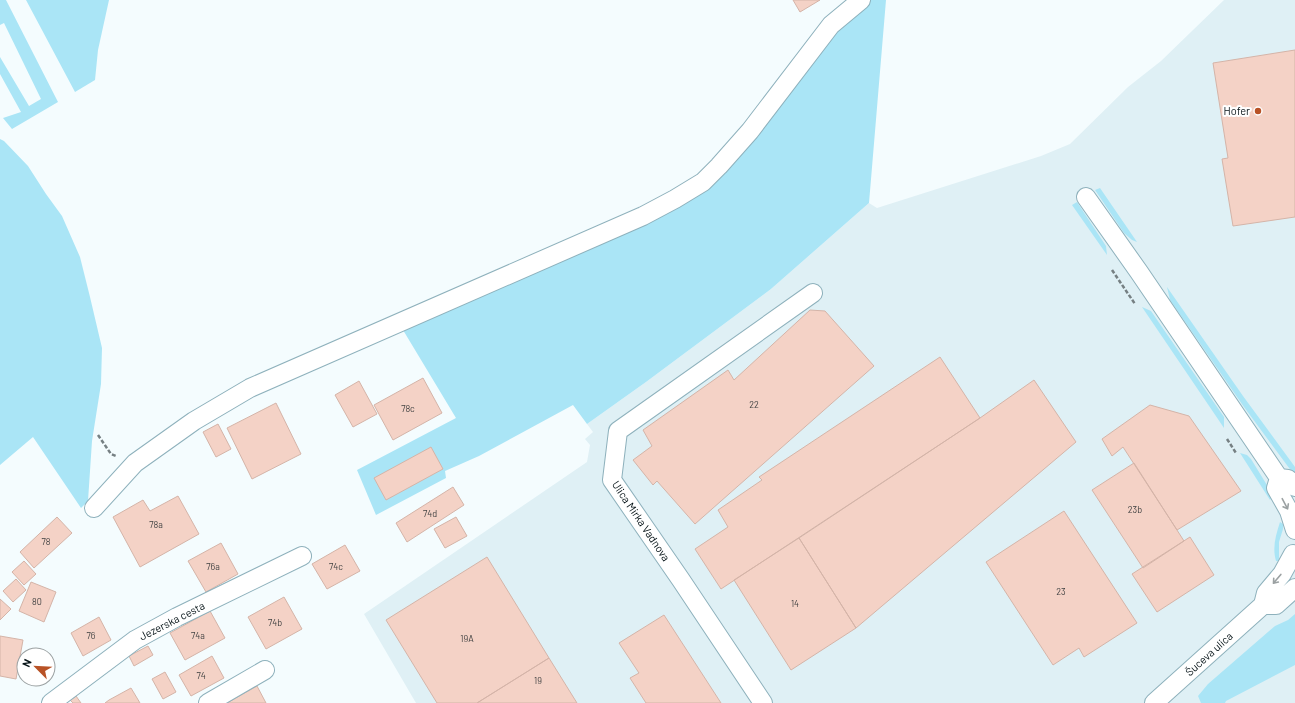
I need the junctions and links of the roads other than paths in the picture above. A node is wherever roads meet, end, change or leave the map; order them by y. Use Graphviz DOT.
graph roads {
  1 [pos="861,0"];
  2 [pos="1086,197"];
  3 [pos="813,293"];
  4 [pos="1279,478"];
  5 [pos="1295,487"];
  6 [pos="94,508"];
  7 [pos="1295,530"];
  8 [pos="1295,536"];
  9 [pos="302,556"];
  10 [pos="1294,557"];
  11 [pos="1295,588"];
  12 [pos="1263,605"];
  13 [pos="266,670"];
  14 [pos="51,703"];
  15 [pos="208,703"];
  16 [pos="763,703"];
  17 [pos="1154,703"];
  1 -- 6 [label="street"];
  2 -- 4 [label="street"];
  3 -- 16 [label="street, Ulica Mirka Vadnova"];
  4 -- 5 [label="street"];
  4 -- 7 [label="street, one-way"];
  8 -- 10 [label="street"];
  9 -- 14 [label="street, Jezerska cesta"];
  10 -- 12 [label="street, Šuceva ulica, one-way"];
  11 -- 12 [label="street, Šuceva ulica"];
  12 -- 17 [label="street, Šuceva ulica"];
  13 -- 15 [label="street"];
}
